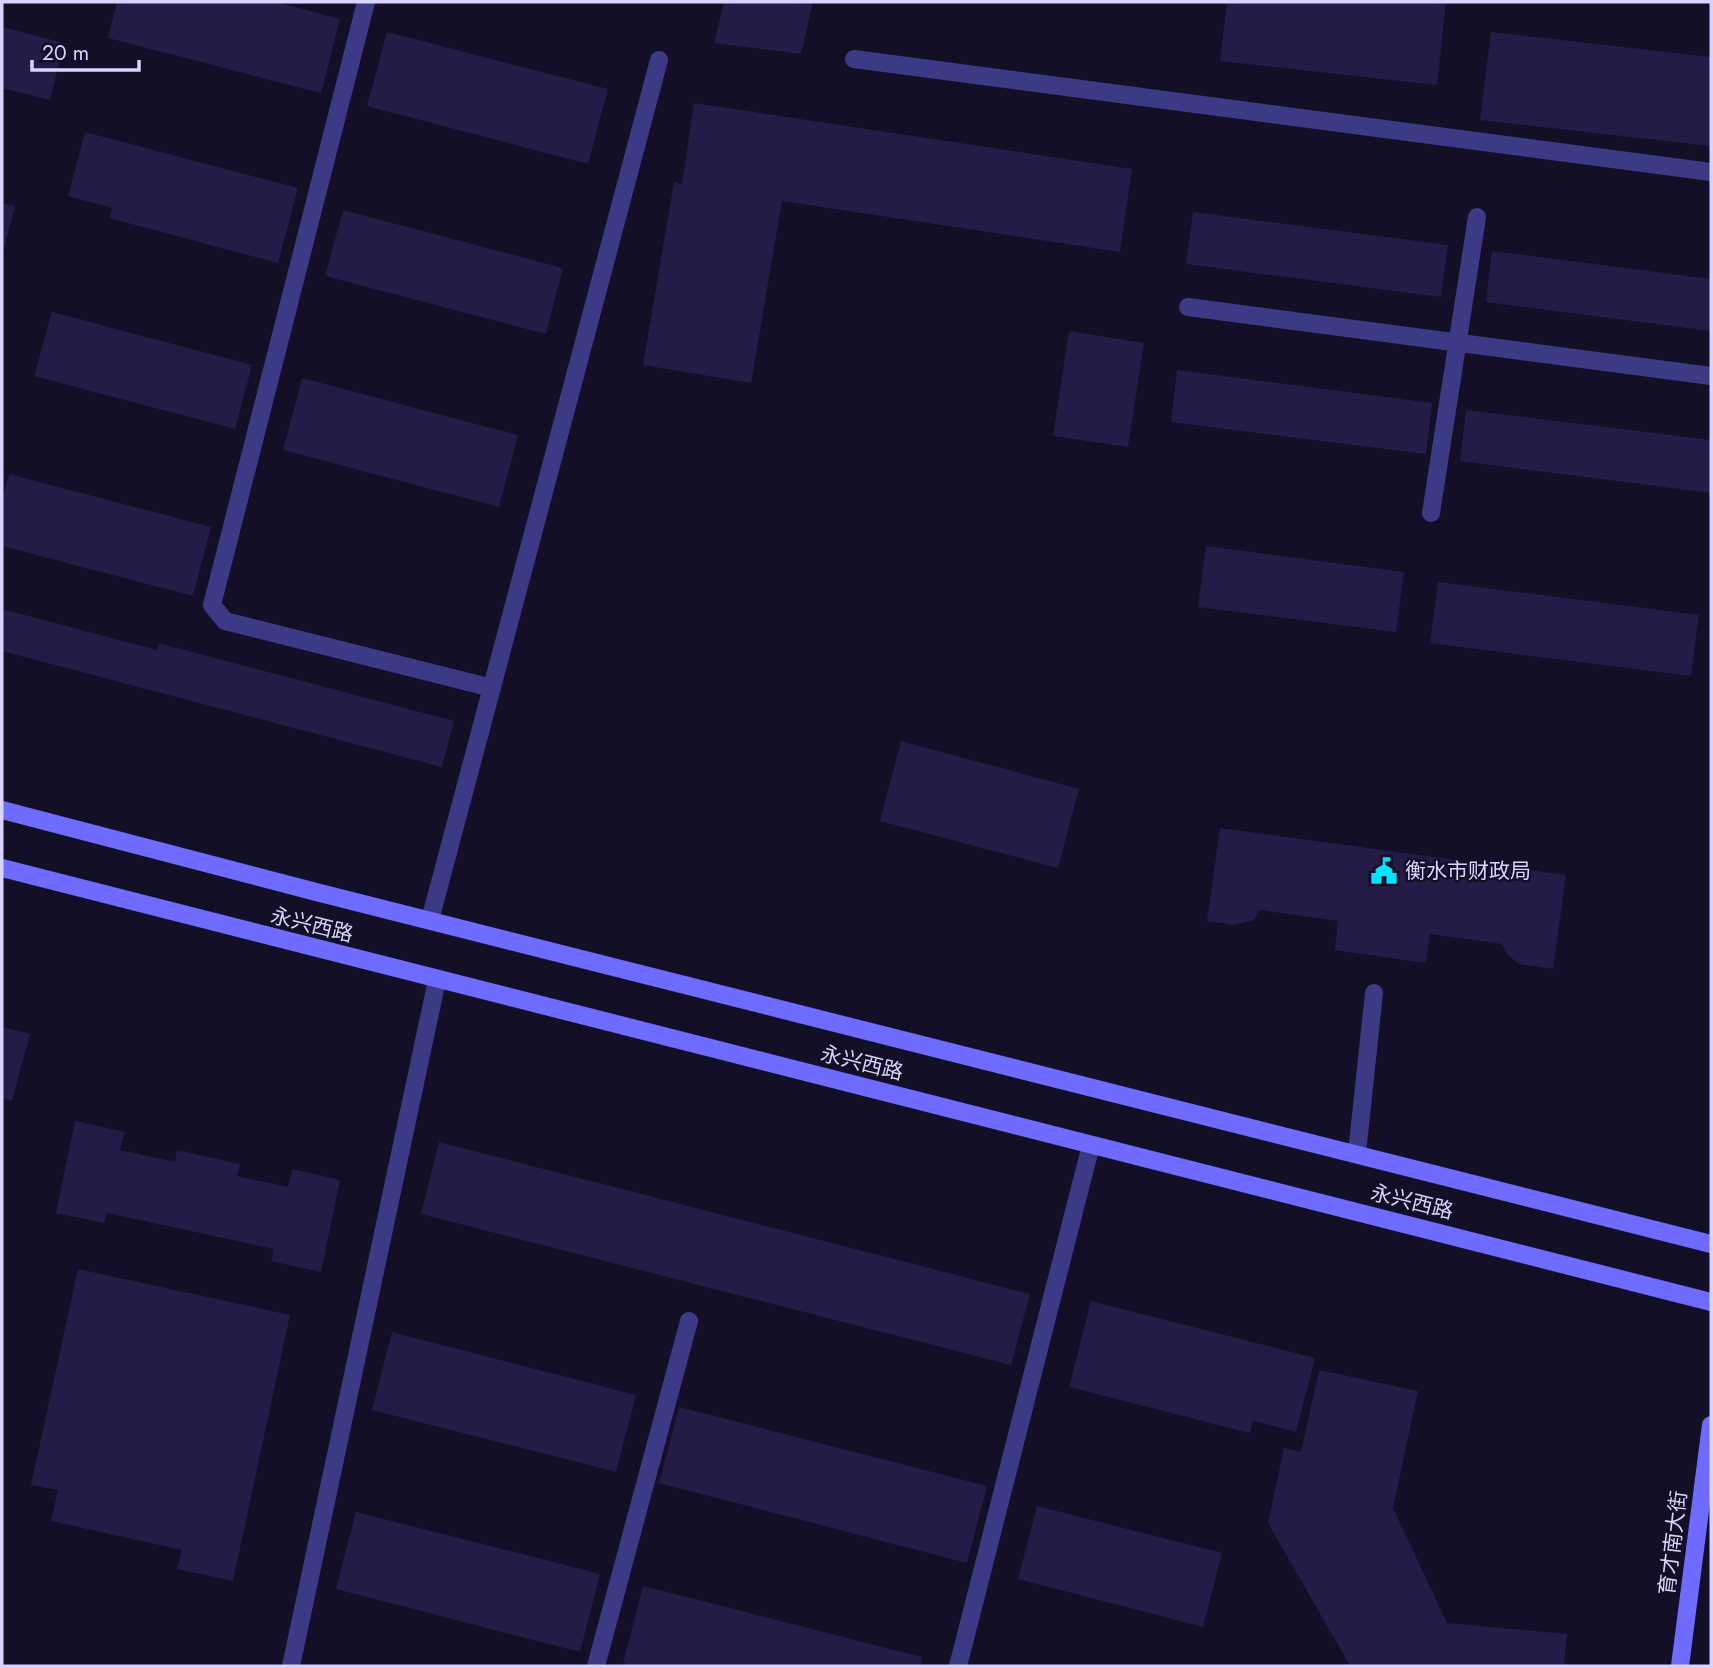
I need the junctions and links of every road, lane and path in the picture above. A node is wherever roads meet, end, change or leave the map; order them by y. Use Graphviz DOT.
graph roads {
  1 [pos="366,2"];
  2 [pos="854,59"];
  3 [pos="659,60"];
  4 [pos="1711,173"];
  5 [pos="1477,216"];
  6 [pos="1188,307"];
  7 [pos="1458,343"];
  8 [pos="1711,376"];
  9 [pos="1431,513"];
  10 [pos="492,688"];
  11 [pos="2,810"];
  12 [pos="2,868"];
  13 [pos="430,920"];
  14 [pos="438,980"];
  15 [pos="1374,993"];
  16 [pos="1091,1144"];
  17 [pos="1357,1153"];
  18 [pos="1711,1244"];
  19 [pos="1711,1302"];
  20 [pos="689,1321"];
  21 [pos="1711,1425"];
  22 [pos="291,1666"];
  23 [pos="596,1666"];
  24 [pos="958,1666"];
  25 [pos="1680,1666"];
  1 -- 10 [label="street"];
  2 -- 4 [label="street"];
  3 -- 10 [label="street"];
  5 -- 7 [label="street"];
  6 -- 7 [label="street"];
  7 -- 8 [label="street"];
  7 -- 9 [label="street"];
  10 -- 13 [label="street"];
  11 -- 13 [label="main road, 永兴西路"];
  12 -- 14 [label="main road, 永兴西路"];
  13 -- 17 [label="main road, 永兴西路"];
  14 -- 16 [label="main road, 永兴西路"];
  14 -- 22 [label="street"];
  15 -- 17 [label="street"];
  16 -- 19 [label="main road, 永兴西路"];
  16 -- 24 [label="street"];
  17 -- 18 [label="main road, 永兴西路"];
  20 -- 23 [label="street"];
  21 -- 25 [label="main road, 育才南大街"];
}
